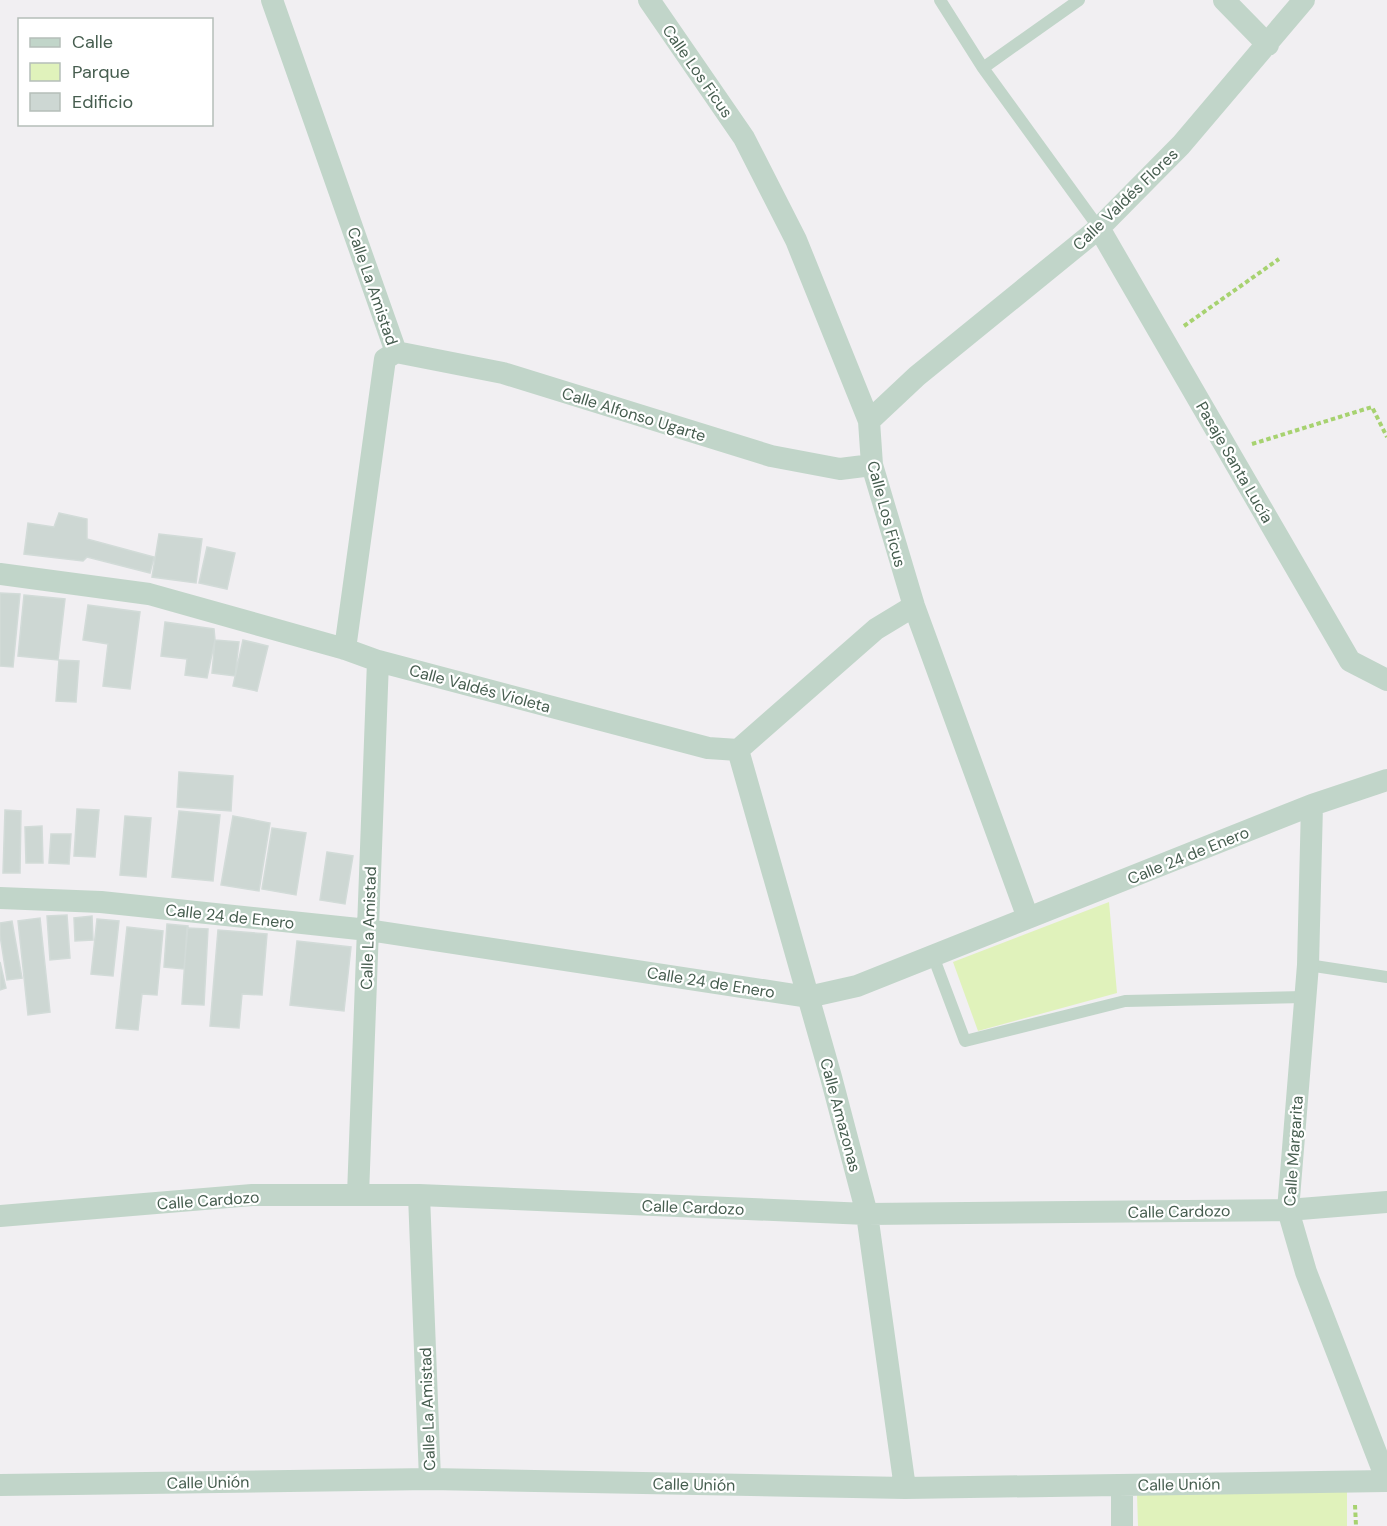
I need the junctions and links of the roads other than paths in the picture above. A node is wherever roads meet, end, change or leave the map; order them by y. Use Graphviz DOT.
graph roads {
  1 [pos="272,0"];
  2 [pos="649,0"];
  3 [pos="940,0"];
  4 [pos="1079,0"];
  5 [pos="1224,0"];
  6 [pos="1304,0"];
  7 [pos="1268,45"];
  8 [pos="983,68"];
  9 [pos="1099,228"];
  10 [pos="396,352"];
  11 [pos="868,421"];
  12 [pos="872,465"];
  13 [pos="0,574"];
  14 [pos="914,606"];
  15 [pos="345,649"];
  16 [pos="378,661"];
  17 [pos="1387,680"];
  18 [pos="738,750"];
  19 [pos="1387,780"];
  20 [pos="1312,805"];
  21 [pos="0,898"];
  22 [pos="1028,918"];
  23 [pos="368,930"];
  24 [pos="933,956"];
  25 [pos="1308,965"];
  26 [pos="1387,977"];
  27 [pos="808,997"];
  28 [pos="1304,998"];
  29 [pos="358,1195"];
  30 [pos="418,1196"];
  31 [pos="1387,1202"];
  32 [pos="1288,1210"];
  33 [pos="867,1214"];
  34 [pos="0,1216"];
  35 [pos="430,1479"];
  36 [pos="1387,1481"];
  37 [pos="0,1485"];
  38 [pos="1122,1485"];
  39 [pos="905,1488"];
  40 [pos="1122,1526"];
  1 -- 10 [label="street, Calle La Amistad"];
  2 -- 11 [label="street, Calle Los Ficus"];
  3 -- 8 [label="lane"];
  4 -- 8 [label="lane"];
  5 -- 7 [label="street"];
  6 -- 7 [label="street, Calle Valdés Flores"];
  7 -- 9 [label="street, Calle Valdés Flores"];
  8 -- 9 [label="lane"];
  9 -- 11 [label="street, Calle Valdés Flores"];
  9 -- 17 [label="street, Pasaje Santa Lucía"];
  10 -- 12 [label="street, Calle Alfonso Ugarte"];
  10 -- 15 [label="street, Calle La Amistad"];
  11 -- 12 [label="street, Calle Los Ficus"];
  12 -- 14 [label="street, Calle Los Ficus"];
  13 -- 15 [label="street, Calle Valdés Violeta"];
  14 -- 18 [label="street"];
  14 -- 22 [label="street, Calle Los Ficus"];
  15 -- 16 [label="street, Calle Valdés Violeta"];
  16 -- 18 [label="street, Calle Valdés Violeta"];
  16 -- 23 [label="street, Calle La Amistad"];
  18 -- 27 [label="street, Calle Amazonas"];
  19 -- 20 [label="street, Calle 24 de Enero"];
  20 -- 22 [label="street, Calle 24 de Enero"];
  20 -- 25 [label="street, Calle Margarita"];
  21 -- 23 [label="street, Calle 24 de Enero"];
  22 -- 24 [label="street, Calle 24 de Enero"];
  23 -- 27 [label="street, Calle 24 de Enero"];
  23 -- 29 [label="street, Calle La Amistad"];
  24 -- 27 [label="street, Calle 24 de Enero"];
  24 -- 28 [label="lane"];
  25 -- 26 [label="lane"];
  25 -- 28 [label="street, Calle Margarita"];
  27 -- 33 [label="street, Calle Amazonas"];
  28 -- 32 [label="street, Calle Margarita"];
  29 -- 30 [label="street, Calle Cardozo"];
  29 -- 34 [label="street, Calle Cardozo"];
  30 -- 33 [label="street, Calle Cardozo"];
  30 -- 35 [label="street, Calle La Amistad"];
  31 -- 32 [label="street, Calle Cardozo"];
  32 -- 33 [label="street, Calle Cardozo"];
  32 -- 36 [label="street, Calle Margarita"];
  33 -- 39 [label="street, Calle Amazonas"];
  35 -- 37 [label="street, Calle Unión"];
  35 -- 39 [label="street, Calle Unión"];
  36 -- 38 [label="street, Calle Unión"];
  38 -- 39 [label="street, Calle Unión"];
  38 -- 40 [label="street"];
}
